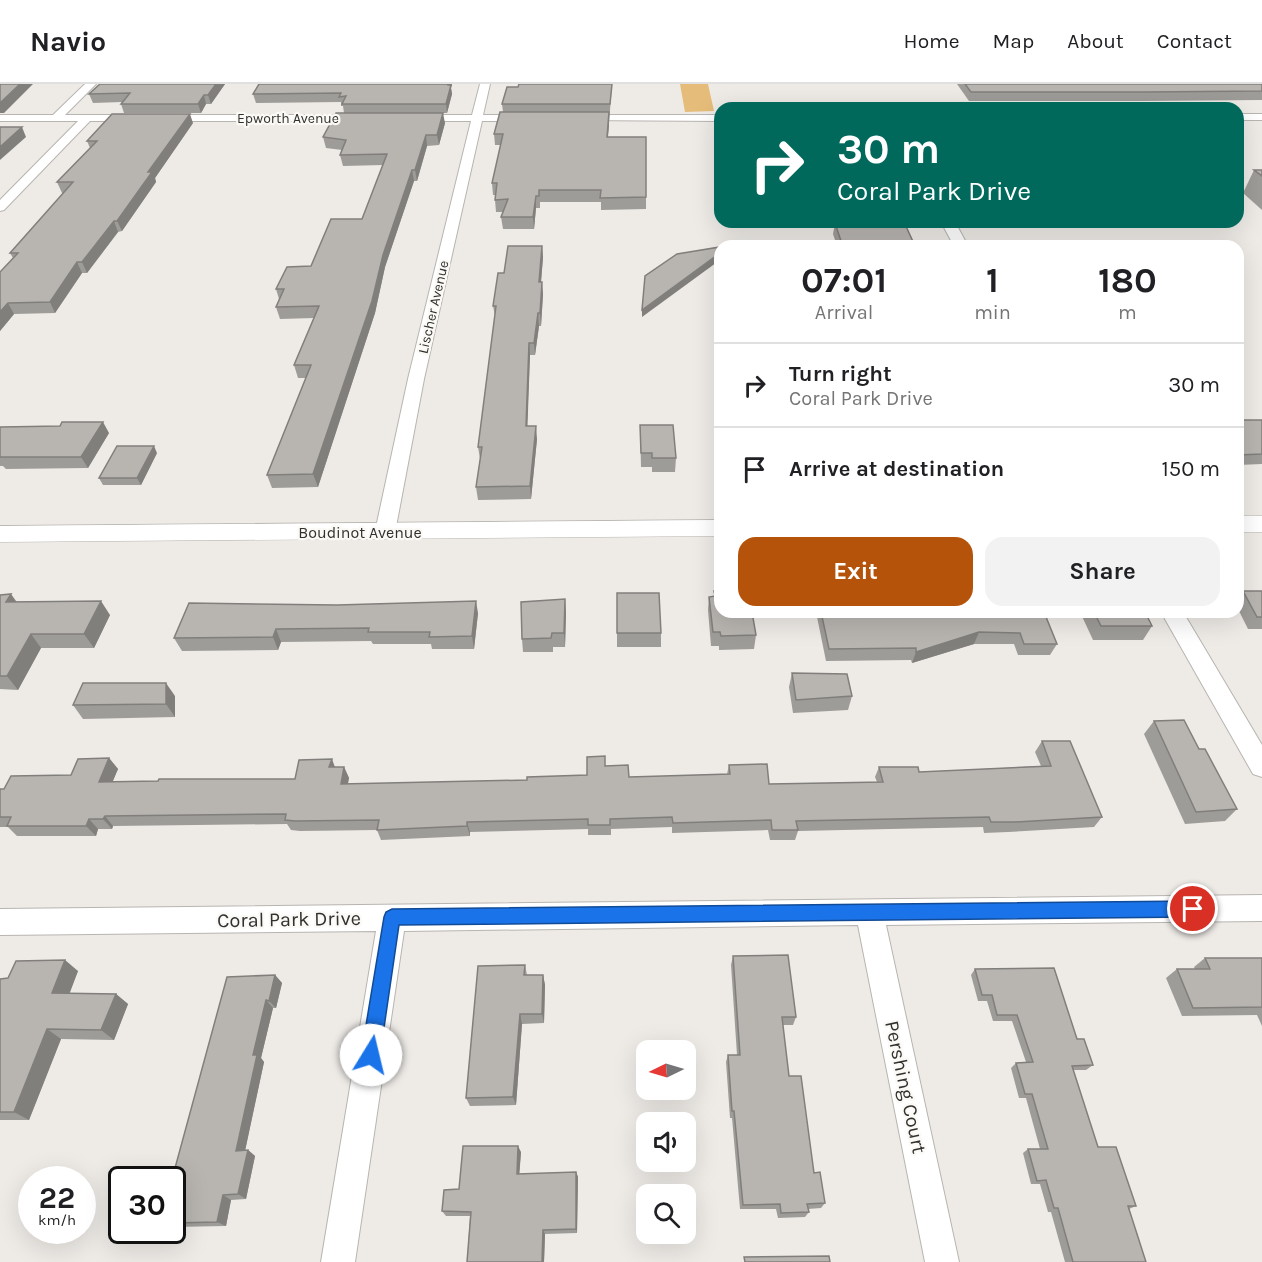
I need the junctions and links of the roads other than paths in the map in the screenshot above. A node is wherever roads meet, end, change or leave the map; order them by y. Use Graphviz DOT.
graph roads {
  1 [pos="91,84"];
  2 [pos="485,84"];
  3 [pos="1244,117"];
  4 [pos="1262,117"];
  5 [pos="0,118"];
  6 [pos="56,118"];
  7 [pos="87,118"];
  8 [pos="373,118"];
  9 [pos="396,118"];
  10 [pos="476,118"];
  11 [pos="545,118"];
  12 [pos="568,118"];
  13 [pos="714,118"];
  14 [pos="0,207"];
  15 [pos="1244,524"];
  16 [pos="1262,524"];
  17 [pos="714,528"];
  18 [pos="385,532"];
  19 [pos="0,534"];
  20 [pos="1175,618"];
  21 [pos="1262,767"];
  22 [pos="1262,908"];
  23 [pos="869,912"];
  24 [pos="392,917"];
  25 [pos="0,922"];
  26 [pos="338,1262"];
  27 [pos="942,1262"];
  1 -- 6 [label="street"];
  2 -- 10 [label="street, Lischer Avenue"];
  3 -- 4 [label="street"];
  5 -- 6 [label="street, Epworth Avenue"];
  6 -- 7 [label="street, Epworth Avenue"];
  7 -- 8 [label="street, Epworth Avenue"];
  7 -- 14 [label="street"];
  9 -- 10 [label="street"];
  10 -- 11 [label="street"];
  10 -- 18 [label="street, Lischer Avenue"];
  12 -- 13 [label="street"];
  15 -- 16 [label="street"];
  17 -- 18 [label="street, Boudinot Avenue"];
  18 -- 19 [label="street, Boudinot Avenue"];
  20 -- 21 [label="street"];
  22 -- 23 [label="street, Coral Park Drive"];
  23 -- 24 [label="street, Coral Park Drive"];
  23 -- 27 [label="street, Pershing Court"];
  24 -- 25 [label="street, Coral Park Drive"];
  24 -- 26 [label="street"];
}
